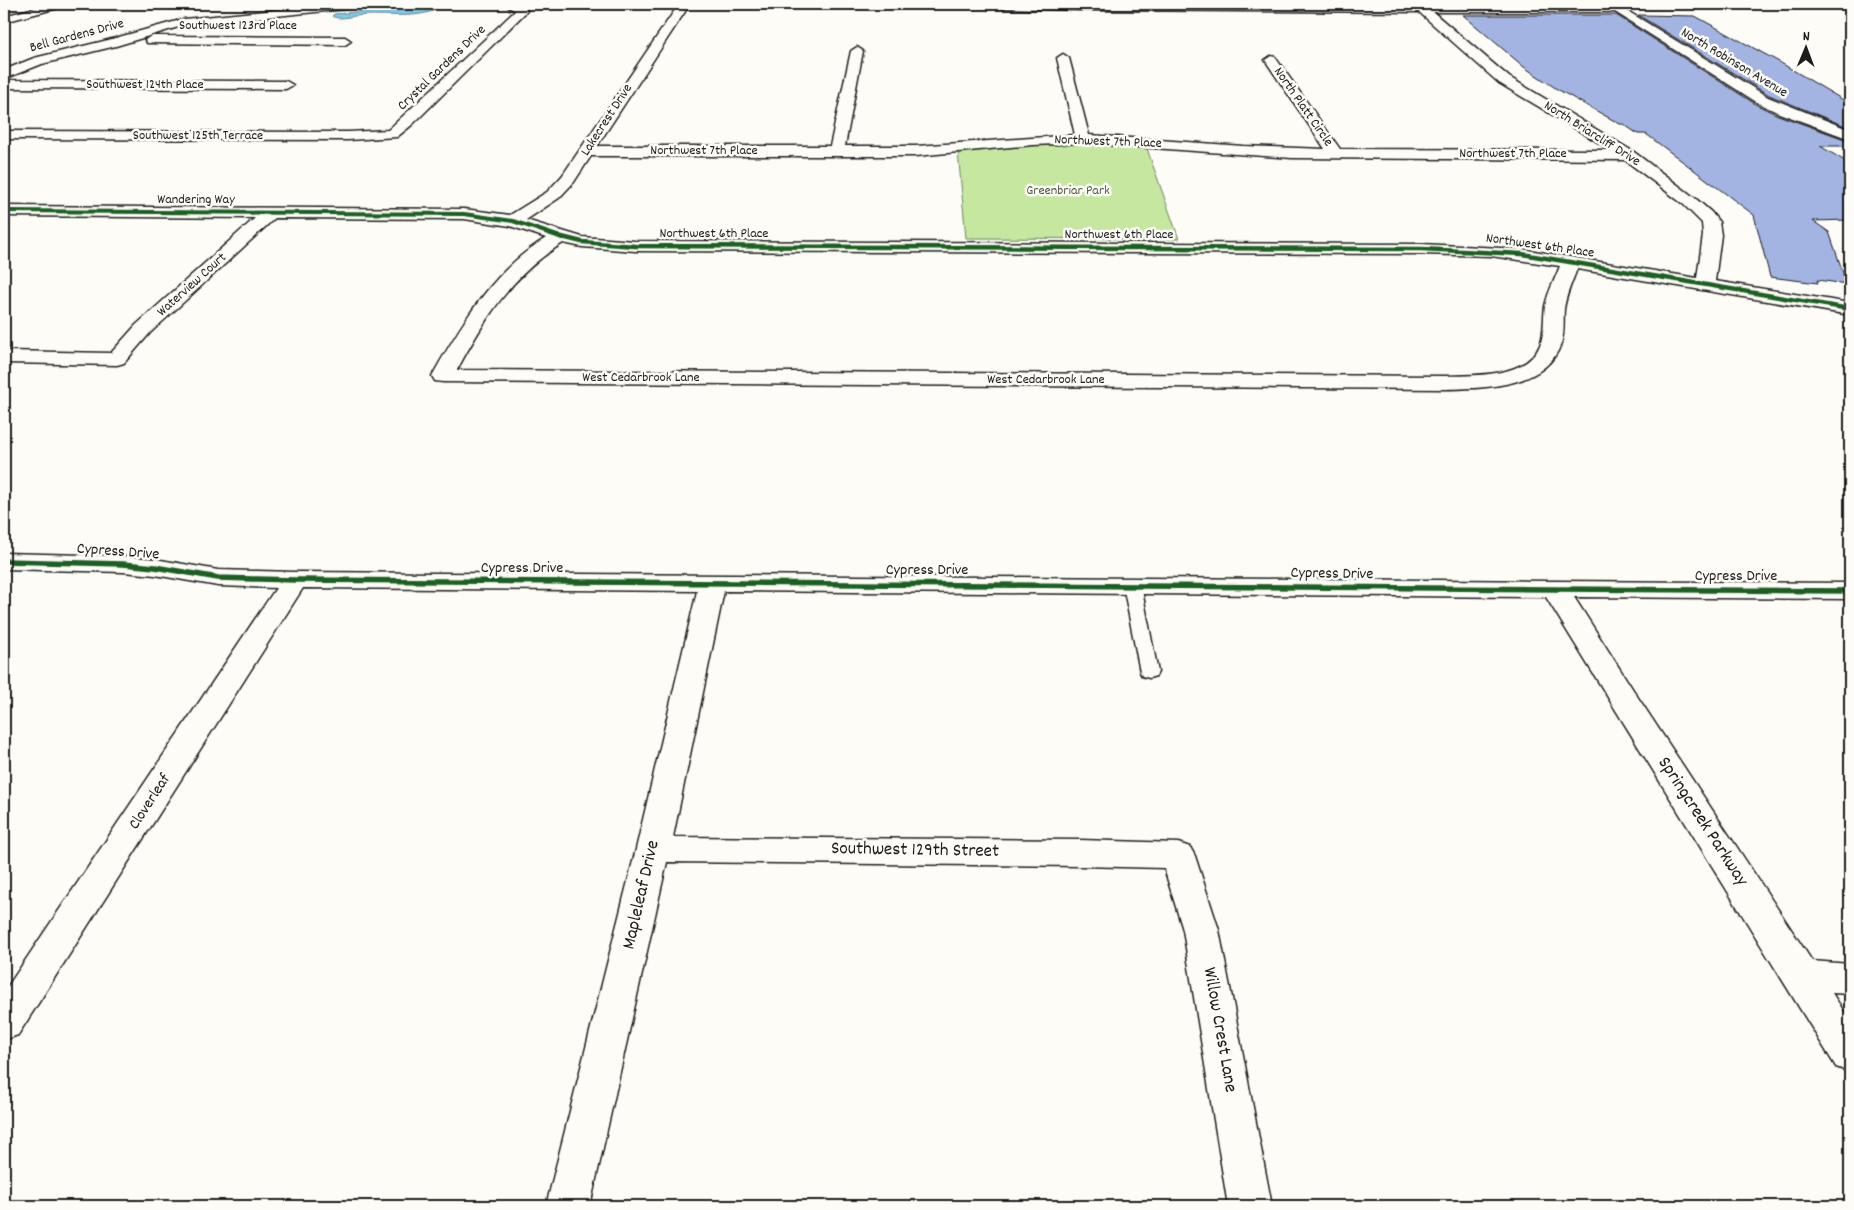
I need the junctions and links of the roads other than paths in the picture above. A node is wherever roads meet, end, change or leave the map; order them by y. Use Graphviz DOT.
graph roads {
  1 [pos="62,4"];
  2 [pos="366,4"];
  3 [pos="508,4"];
  4 [pos="684,4"];
  5 [pos="963,4"];
  6 [pos="1613,6"];
  7 [pos="1422,8"];
  8 [pos="4,19"];
  9 [pos="132,38"];
  10 [pos="345,41"];
  11 [pos="857,51"];
  12 [pos="1063,58"];
  13 [pos="1271,60"];
  14 [pos="4,75"];
  15 [pos="4,84"];
  16 [pos="286,85"];
  17 [pos="392,134"];
  18 [pos="4,135"];
  19 [pos="1850,135"];
  20 [pos="1083,139"];
  21 [pos="588,151"];
  22 [pos="836,152"];
  23 [pos="1336,154"];
  24 [pos="1629,155"];
  25 [pos="4,211"];
  26 [pos="270,213"];
  27 [pos="387,213"];
  28 [pos="513,221"];
  29 [pos="560,237"];
  30 [pos="1570,262"];
  31 [pos="1705,284"];
  32 [pos="1850,309"];
  33 [pos="4,356"];
  34 [pos="4,561"];
  35 [pos="295,580"];
  36 [pos="712,582"];
  37 [pos="1132,586"];
  38 [pos="1555,589"];
  39 [pos="1850,591"];
  40 [pos="1149,672"];
  41 [pos="653,849"];
  42 [pos="1178,856"];
  43 [pos="1802,976"];
  44 [pos="1850,979"];
  45 [pos="4,1024"];
  46 [pos="1850,1055"];
  47 [pos="568,1206"];
  48 [pos="1250,1206"];
  1 -- 8 [label="street"];
  2 -- 9 [label="street, Bell Gardens Drive"];
  3 -- 17 [label="street, Crystal Gardens Drive"];
  4 -- 21 [label="street, Lakecrest Drive"];
  5 -- 7 [label="street"];
  6 -- 7 [label="street"];
  6 -- 19 [label="street, North Robinson Avenue"];
  7 -- 24 [label="street, North Briarcliff Drive"];
  9 -- 10 [label="street, Southwest 123rd Place"];
  9 -- 14 [label="street, Bell Gardens Drive"];
  11 -- 22 [label="street"];
  12 -- 20 [label="street"];
  13 -- 23 [label="street, North Platt Circle"];
  15 -- 16 [label="street, Southwest 124th Place"];
  17 -- 18 [label="street, Southwest 125th Terrace"];
  20 -- 22 [label="street, Northwest 7th Place"];
  20 -- 23 [label="street, Northwest 7th Place"];
  21 -- 22 [label="street, Northwest 7th Place"];
  21 -- 28 [label="street, Lakecrest Drive"];
  23 -- 24 [label="street, Northwest 7th Place"];
  24 -- 31 [label="street, North Briarcliff Drive"];
  25 -- 26 [label="street, Wandering Way"];
  26 -- 27 [label="street, Wandering Way"];
  26 -- 33 [label="street, Waterview Court"];
  27 -- 28 [label="street, Northwest 6th Place"];
  28 -- 29 [label="street, Northwest 6th Place"];
  29 -- 30 [label="street, Northwest 6th Place"];
  29 -- 30 [label="street, West Cedarbrook Lane"];
  30 -- 31 [label="street, Northwest 6th Place"];
  31 -- 32 [label="street, Northwest 6th Place"];
  34 -- 35 [label="street, Cypress Drive"];
  35 -- 36 [label="street, Cypress Drive"];
  35 -- 45 [label="street, Cloverleaf"];
  36 -- 37 [label="street, Cypress Drive"];
  36 -- 41 [label="street, Mapleleaf Drive"];
  37 -- 38 [label="street, Cypress Drive"];
  37 -- 40 [label="lane"];
  38 -- 39 [label="street, Cypress Drive"];
  38 -- 43 [label="street, Springcreek Parkway"];
  41 -- 42 [label="street, Southwest 129th Street"];
  41 -- 47 [label="street, Mapleleaf Drive"];
  42 -- 48 [label="street, Willow Crest Lane"];
  43 -- 44 [label="street"];
  43 -- 46 [label="street, Springcreek Parkway"];
}
